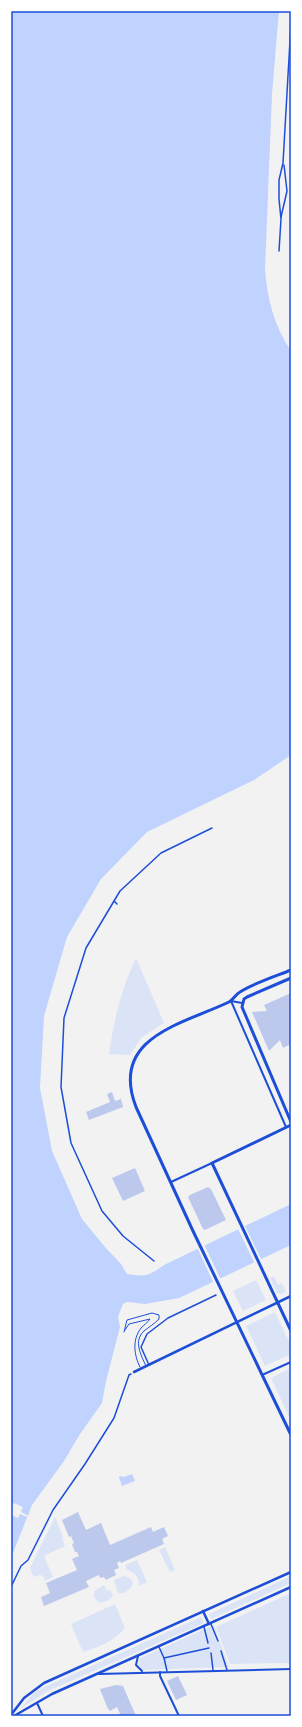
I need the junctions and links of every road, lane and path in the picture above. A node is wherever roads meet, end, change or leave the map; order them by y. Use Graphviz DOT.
graph roads {
  1 [pos="291,23"];
  2 [pos="283,163"];
  3 [pos="281,219"];
  4 [pos="279,251"];
  5 [pos="291,264"];
  6 [pos="291,269"];
  7 [pos="212,828"];
  8 [pos="114,901"];
  9 [pos="117,904"];
  10 [pos="291,970"];
  11 [pos="291,978"];
  12 [pos="231,1001"];
  13 [pos="242,1003"];
  14 [pos="291,1122"];
  15 [pos="291,1125"];
  16 [pos="286,1127"];
  17 [pos="212,1163"];
  18 [pos="171,1182"];
  19 [pos="154,1261"];
  20 [pos="216,1295"];
  21 [pos="291,1296"];
  22 [pos="278,1303"];
  23 [pos="237,1322"];
  24 [pos="291,1331"];
  25 [pos="291,1362"];
  26 [pos="148,1366"];
  27 [pos="141,1369"];
  28 [pos="133,1373"];
  29 [pos="262,1375"];
  30 [pos="291,1435"];
  31 [pos="291,1572"];
  32 [pos="11,1587"];
  33 [pos="291,1587"];
  34 [pos="203,1611"];
  35 [pos="210,1624"];
  36 [pos="204,1627"];
  37 [pos="218,1640"];
  38 [pos="208,1643"];
  39 [pos="159,1647"];
  40 [pos="210,1648"];
  41 [pos="222,1651"];
  42 [pos="210,1654"];
  43 [pos="138,1656"];
  44 [pos="164,1658"];
  45 [pos="291,1669"];
  46 [pos="213,1670"];
  47 [pos="227,1670"];
  48 [pos="143,1672"];
  49 [pos="160,1672"];
  50 [pos="167,1672"];
  51 [pos="99,1674"];
  52 [pos="37,1703"];
  53 [pos="19,1704"];
  54 [pos="24,1711"];
  55 [pos="11,1715"];
  56 [pos="14,1716"];
  57 [pos="43,1716"];
  58 [pos="178,1716"];
  1 -- 2 [label="street"];
  2 -- 3 [label="street"];
  2 -- 3 [label="street"];
  3 -- 4 [label="street"];
  5 -- 6 [label="street"];
  7 -- 8 [label="street"];
  8 -- 9 [label="street"];
  8 -- 19 [label="street"];
  10 -- 12 [label="main road"];
  11 -- 13 [label="main road"];
  12 -- 13 [label="street"];
  12 -- 16 [label="street"];
  12 -- 18 [label="main road"];
  13 -- 14 [label="main road"];
  15 -- 16 [label="main road"];
  16 -- 17 [label="main road"];
  17 -- 18 [label="street"];
  17 -- 22 [label="main road"];
  18 -- 23 [label="main road"];
  20 -- 26 [label="street"];
  21 -- 22 [label="main road"];
  22 -- 23 [label="main road"];
  22 -- 24 [label="main road"];
  23 -- 26 [label="main road"];
  23 -- 29 [label="main road"];
  25 -- 29 [label="street"];
  26 -- 27 [label="main road"];
  26 -- 27 [label="lane"];
  27 -- 28 [label="main road"];
  28 -- 32 [label="street"];
  29 -- 30 [label="main road"];
  31 -- 34 [label="main road"];
  33 -- 35 [label="main road"];
  34 -- 35 [label="main road"];
  34 -- 53 [label="main road"];
  35 -- 36 [label="main road"];
  35 -- 37 [label="street"];
  36 -- 38 [label="street"];
  36 -- 39 [label="main road"];
  39 -- 43 [label="main road"];
  39 -- 44 [label="street"];
  40 -- 44 [label="street"];
  41 -- 47 [label="street"];
  42 -- 46 [label="street"];
  43 -- 48 [label="street"];
  43 -- 51 [label="main road"];
  44 -- 50 [label="street"];
  45 -- 47 [label="street"];
  46 -- 47 [label="street"];
  46 -- 50 [label="street"];
  48 -- 49 [label="street"];
  48 -- 51 [label="street"];
  49 -- 50 [label="street"];
  49 -- 58 [label="street"];
  51 -- 52 [label="main road"];
  52 -- 54 [label="main road"];
  52 -- 57 [label="street"];
  53 -- 54 [label="main road"];
  53 -- 55 [label="main road"];
  54 -- 56 [label="main road"];
}
